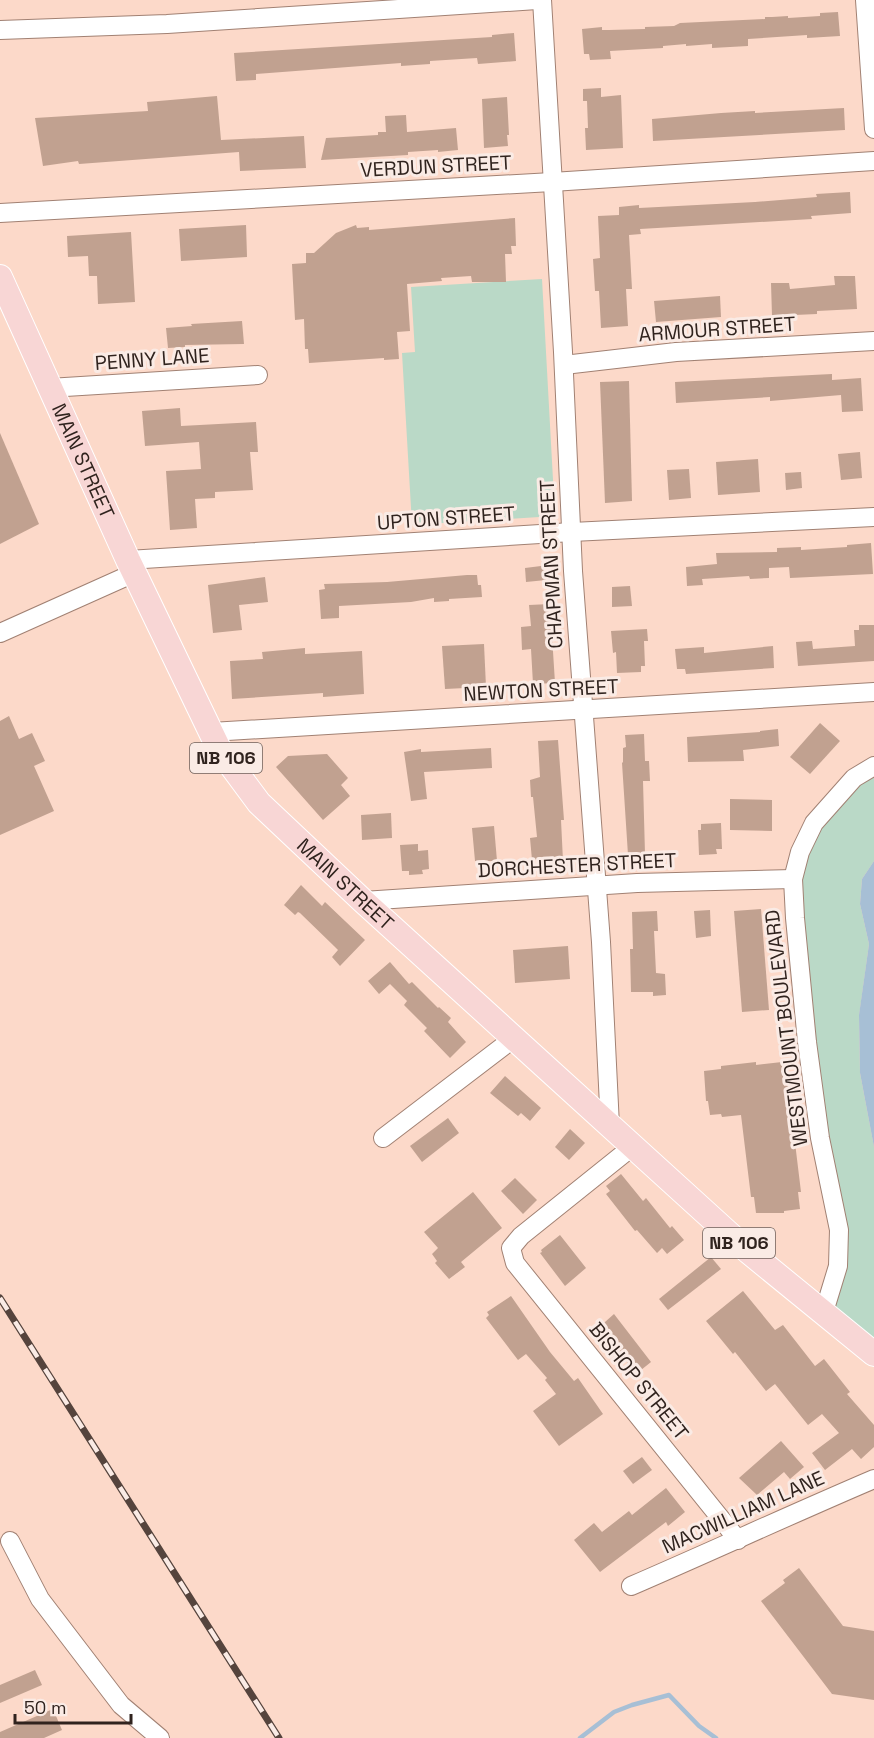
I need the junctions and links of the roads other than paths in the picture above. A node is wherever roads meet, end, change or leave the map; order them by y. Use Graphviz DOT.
graph roads {
  1 [pos="537,0"];
  2 [pos="542,0"];
  3 [pos="865,0"];
  4 [pos="0,30"];
  5 [pos="874,129"];
  6 [pos="874,161"];
  7 [pos="552,182"];
  8 [pos="0,213"];
  9 [pos="0,277"];
  10 [pos="874,341"];
  11 [pos="564,365"];
  12 [pos="258,375"];
  13 [pos="49,388"];
  14 [pos="874,517"];
  15 [pos="572,532"];
  16 [pos="131,566"];
  17 [pos="0,633"];
  18 [pos="874,692"];
  19 [pos="583,710"];
  20 [pos="211,732"];
  21 [pos="874,766"];
  22 [pos="793,879"];
  23 [pos="596,886"];
  24 [pos="363,901"];
  25 [pos="514,1038"];
  26 [pos="610,1126"];
  27 [pos="383,1138"];
  28 [pos="632,1147"];
  29 [pos="824,1312"];
  30 [pos="874,1354"];
  31 [pos="874,1479"];
  32 [pos="738,1540"];
  33 [pos="10,1541"];
  34 [pos="631,1586"];
  35 [pos="160,1738"];
  1 -- 4 [label="street"];
  2 -- 7 [label="street, CHAPMAN STREET"];
  3 -- 5 [label="street"];
  6 -- 7 [label="street, VERDUN STREET"];
  7 -- 8 [label="street, VERDUN STREET"];
  7 -- 11 [label="street, CHAPMAN STREET"];
  9 -- 13 [label="main road, MAIN STREET / NB 106"];
  10 -- 11 [label="street, ARMOUR STREET"];
  11 -- 15 [label="street, CHAPMAN STREET"];
  12 -- 13 [label="street, PENNY LANE"];
  13 -- 16 [label="main road, MAIN STREET / NB 106"];
  14 -- 15 [label="street, UPTON STREET"];
  15 -- 16 [label="street, UPTON STREET"];
  15 -- 19 [label="street, CHAPMAN STREET"];
  16 -- 17 [label="street"];
  16 -- 20 [label="main road, MAIN STREET / NB 106"];
  18 -- 19 [label="street, NEWTON STREET"];
  19 -- 20 [label="street, NEWTON STREET"];
  19 -- 23 [label="street, CHAPMAN STREET"];
  20 -- 24 [label="main road, MAIN STREET / NB 106"];
  21 -- 22 [label="street, WESTMOUNT BOULEVARD"];
  22 -- 23 [label="street, DORCHESTER STREET"];
  22 -- 29 [label="street, WESTMOUNT BOULEVARD"];
  23 -- 24 [label="street, DORCHESTER STREET"];
  23 -- 26 [label="street, CHAPMAN STREET"];
  24 -- 25 [label="main road, MAIN STREET / NB 106"];
  25 -- 26 [label="main road, MAIN STREET / NB 106"];
  25 -- 27 [label="street"];
  26 -- 28 [label="main road, MAIN STREET / NB 106"];
  28 -- 29 [label="main road, MAIN STREET / NB 106"];
  28 -- 32 [label="street, BISHOP STREET"];
  29 -- 30 [label="main road, MAIN STREET / NB 106"];
  31 -- 32 [label="street, MACWILLIAM LANE"];
  32 -- 34 [label="street, MACWILLIAM LANE"];
  33 -- 35 [label="street"];
}
